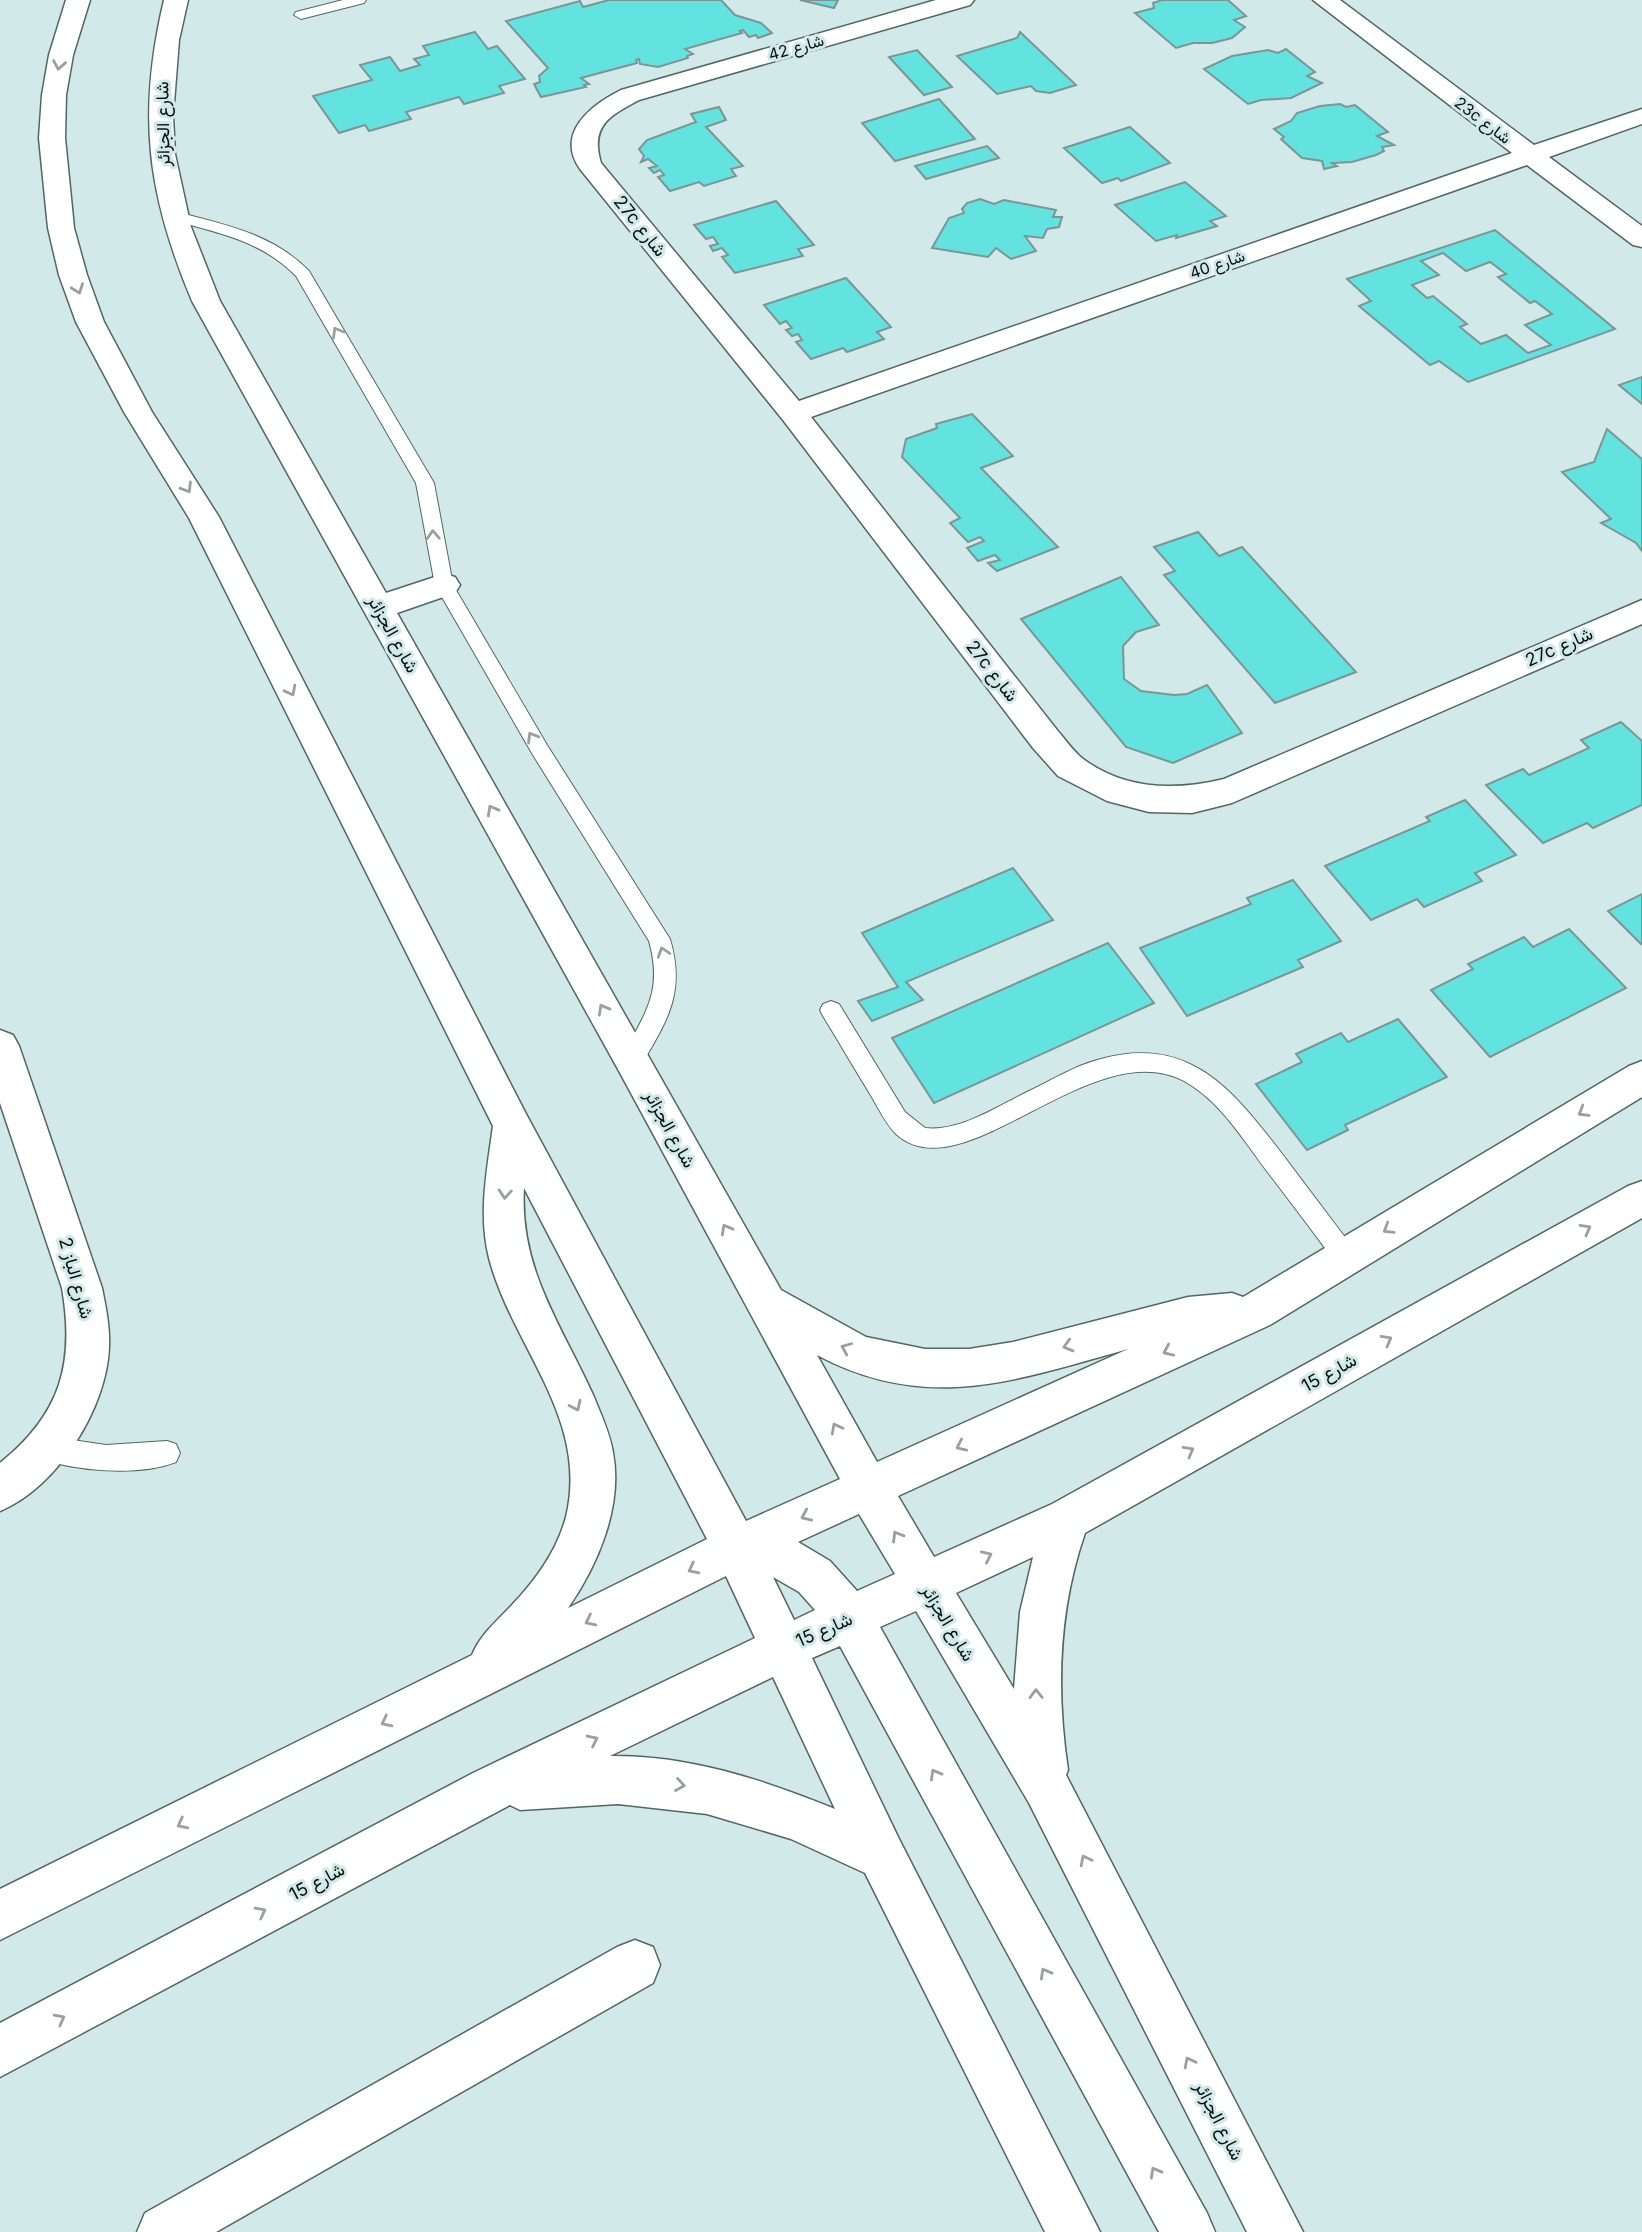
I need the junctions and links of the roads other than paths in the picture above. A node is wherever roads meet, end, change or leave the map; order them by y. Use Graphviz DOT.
graph roads {
  1 [pos="78,0"];
  2 [pos="176,0"];
  3 [pos="359,0"];
  4 [pos="962,0"];
  5 [pos="1325,0"];
  6 [pos="301,15"];
  7 [pos="630,95"];
  8 [pos="1642,116"];
  9 [pos="1529,155"];
  10 [pos="173,216"];
  11 [pos="1642,239"];
  12 [pos="793,413"];
  13 [pos="444,585"];
  14 [pos="377,608"];
  15 [pos="1642,611"];
  16 [pos="831,1010"];
  17 [pos="0,1046"];
  18 [pos="632,1060"];
  19 [pos="1642,1077"];
  20 [pos="512,1126"];
  21 [pos="1642,1198"];
  22 [pos="1345,1256"];
  23 [pos="767,1303"];
  24 [pos="1255,1312"];
  25 [pos="45,1448"];
  26 [pos="167,1452"];
  27 [pos="868,1488"];
  28 [pos="0,1490"];
  29 [pos="1068,1519"];
  30 [pos="736,1548"];
  31 [pos="925,1585"];
  32 [pos="850,1619"];
  33 [pos="783,1648"];
  34 [pos="470,1680"];
  35 [pos="1046,1786"];
  36 [pos="490,1790"];
  37 [pos="882,1856"];
  38 [pos="0,1915"];
  39 [pos="635,1965"];
  40 [pos="0,2052"];
  41 [pos="164,2232"];
  42 [pos="1073,2232"];
  43 [pos="1188,2232"];
  44 [pos="1276,2232"];
  1 -- 20 [label="street, one-way"];
  2 -- 10 [label="street, شارع الجزائر"];
  3 -- 6 [label="lane"];
  4 -- 7 [label="street, شارع 42"];
  5 -- 9 [label="street, 23c شارع"];
  7 -- 12 [label="street, 27c شارع"];
  8 -- 9 [label="street, شارع 40"];
  9 -- 11 [label="street, 23c شارع"];
  9 -- 12 [label="street, شارع 40"];
  13 -- 10 [label="lane, one-way"];
  10 -- 14 [label="street, شارع الجزائر"];
  12 -- 15 [label="street, 27c شارع"];
  13 -- 14 [label="street"];
  18 -- 13 [label="lane, one-way"];
  18 -- 14 [label="street, شارع الجزائر, one-way"];
  16 -- 22 [label="lane"];
  17 -- 25 [label="street, شارع الباز 2"];
  23 -- 18 [label="street, شارع الجزائر, one-way"];
  19 -- 22 [label="street, one-way"];
  20 -- 30 [label="street"];
  20 -- 34 [label="street, one-way"];
  29 -- 21 [label="street, شارع 15, one-way"];
  22 -- 24 [label="street"];
  24 -- 23 [label="street, one-way"];
  27 -- 23 [label="street, شارع الجزائر, one-way"];
  24 -- 27 [label="street, one-way"];
  25 -- 26 [label="lane"];
  25 -- 28 [label="street, شارع الباز 2"];
  27 -- 30 [label="street, one-way"];
  31 -- 27 [label="street, شارع الجزائر, one-way"];
  31 -- 29 [label="street, شارع 15, one-way"];
  35 -- 29 [label="street, one-way"];
  30 -- 32 [label="street"];
  30 -- 33 [label="street"];
  30 -- 34 [label="street, one-way"];
  31 -- 32 [label="street, شارع 15"];
  31 -- 35 [label="street, شارع الجزائر"];
  32 -- 33 [label="street, شارع 15"];
  43 -- 32 [label="street, one-way"];
  36 -- 33 [label="street, شارع 15, one-way"];
  33 -- 37 [label="street"];
  34 -- 38 [label="street, one-way"];
  44 -- 35 [label="street, شارع الجزائر, one-way"];
  36 -- 37 [label="street, one-way"];
  40 -- 36 [label="street, شارع 15, one-way"];
  37 -- 42 [label="street"];
  39 -- 41 [label="street"];
}
